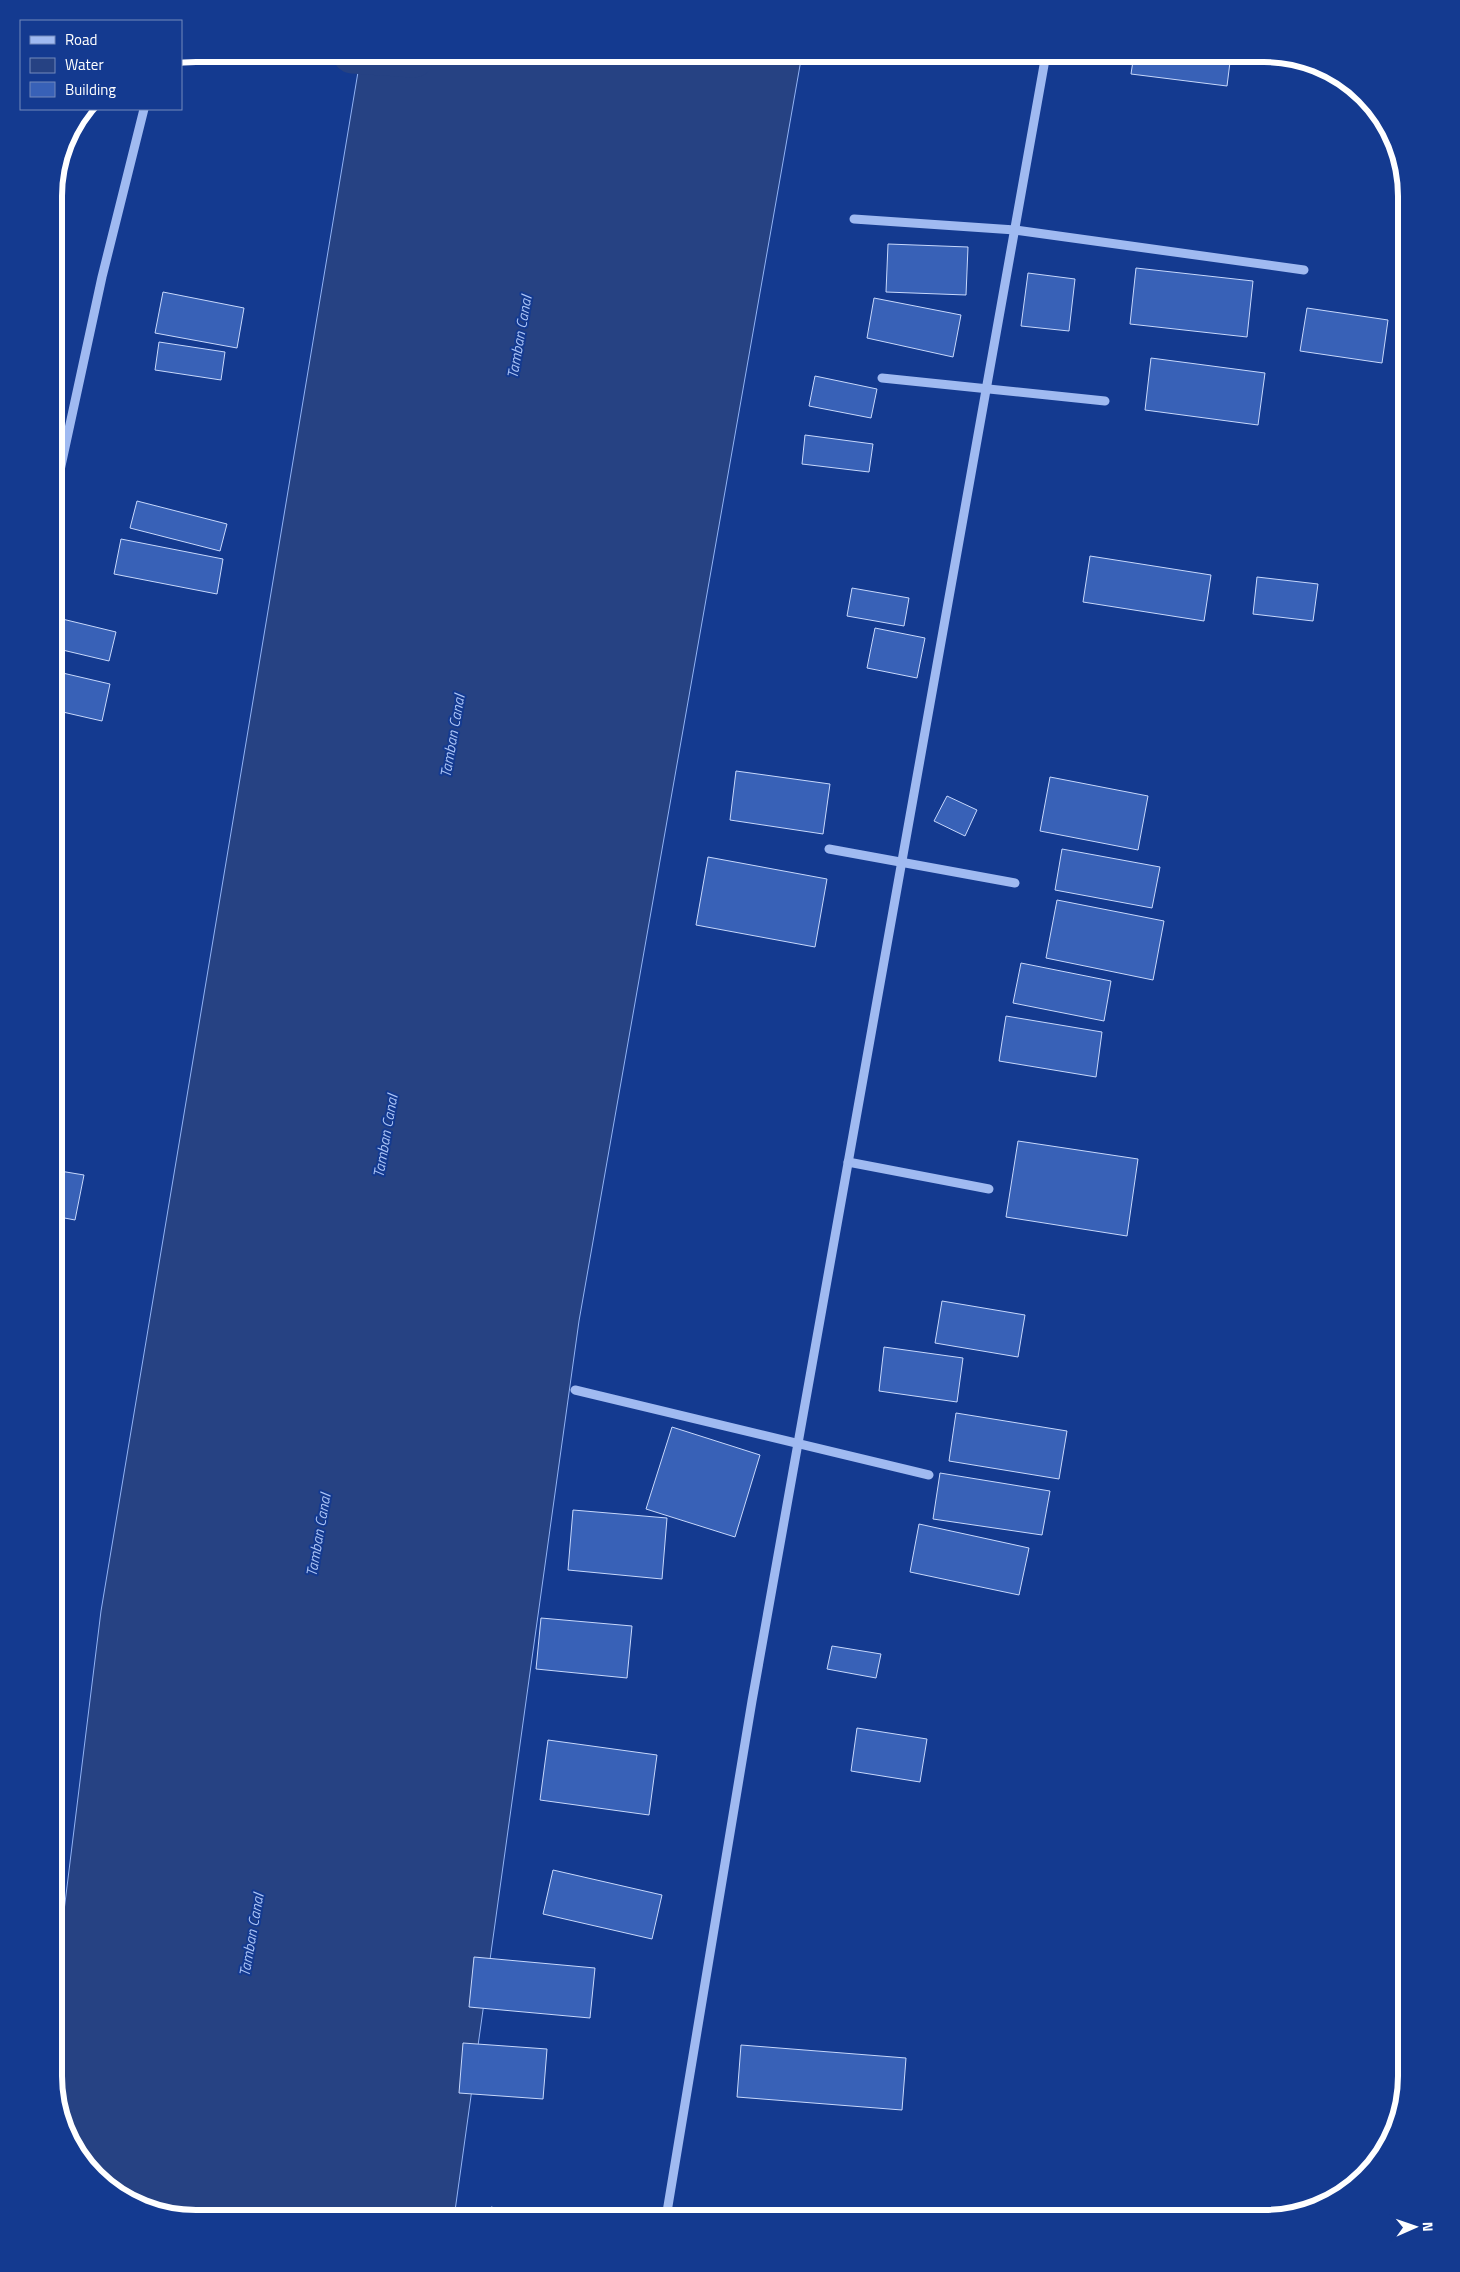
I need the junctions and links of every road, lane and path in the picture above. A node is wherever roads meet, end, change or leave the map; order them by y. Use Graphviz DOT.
graph roads {
  1 [pos="1044,63"];
  2 [pos="144,110"];
  3 [pos="854,218"];
  4 [pos="1015,230"];
  5 [pos="1304,270"];
  6 [pos="882,378"];
  7 [pos="986,389"];
  8 [pos="1104,401"];
  9 [pos="63,457"];
  10 [pos="829,849"];
  11 [pos="902,864"];
  12 [pos="1015,883"];
  13 [pos="848,1162"];
  14 [pos="989,1189"];
  15 [pos="575,1390"];
  16 [pos="798,1445"];
  17 [pos="929,1475"];
  18 [pos="667,2209"];
  1 -- 4 [label="street"];
  2 -- 9 [label="street"];
  3 -- 4 [label="street"];
  4 -- 5 [label="street"];
  4 -- 7 [label="street"];
  6 -- 7 [label="street"];
  7 -- 8 [label="street"];
  7 -- 11 [label="street"];
  10 -- 11 [label="street"];
  11 -- 12 [label="street"];
  11 -- 13 [label="street"];
  13 -- 14 [label="street"];
  13 -- 16 [label="street"];
  15 -- 16 [label="street"];
  16 -- 17 [label="street"];
  16 -- 18 [label="street"];
}
